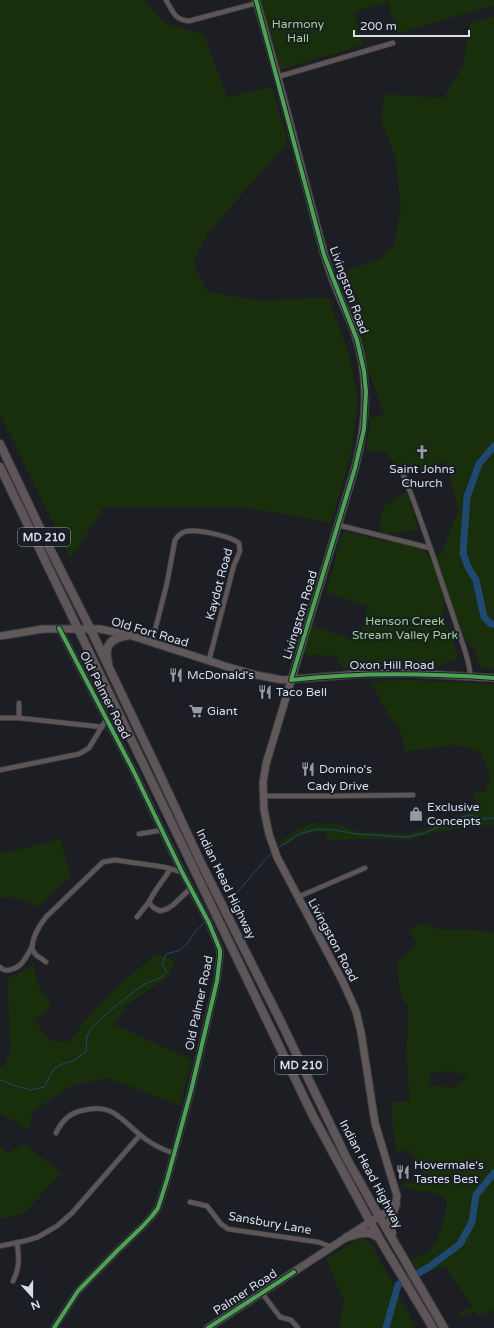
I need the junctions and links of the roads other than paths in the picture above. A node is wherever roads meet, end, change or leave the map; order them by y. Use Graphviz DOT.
graph roads {
  1 [pos="166,0"];
  2 [pos="256,2"];
  3 [pos="393,43"];
  4 [pos="277,77"];
  5 [pos="0,444"];
  6 [pos="0,466"];
  7 [pos="403,474"];
  8 [pos="338,524"];
  9 [pos="430,548"];
  10 [pos="59,628"];
  11 [pos="77,628"];
  12 [pos="90,628"];
  13 [pos="130,635"];
  14 [pos="0,636"];
  15 [pos="152,642"];
  16 [pos="209,660"];
  17 [pos="470,676"];
  18 [pos="113,678"];
  19 [pos="494,678"];
  20 [pos="291,680"];
  21 [pos="19,703"];
  22 [pos="0,718"];
  23 [pos="19,718"];
  24 [pos="106,720"];
  25 [pos="102,727"];
  26 [pos="0,770"];
  27 [pos="413,795"];
  28 [pos="263,796"];
  29 [pos="162,830"];
  30 [pos="139,834"];
  31 [pos="365,868"];
  32 [pos="170,869"];
  33 [pos="182,872"];
  34 [pos="191,888"];
  35 [pos="298,897"];
  36 [pos="149,902"];
  37 [pos="137,917"];
  38 [pos="32,946"];
  39 [pos="46,962"];
  40 [pos="0,967"];
  41 [pos="56,1133"];
  42 [pos="140,1134"];
  43 [pos="175,1154"];
  44 [pos="190,1202"];
  45 [pos="396,1204"];
  46 [pos="379,1216"];
  47 [pos="370,1222"];
  48 [pos="347,1237"];
  49 [pos="379,1238"];
  50 [pos="17,1242"];
  51 [pos="0,1246"];
  52 [pos="332,1247"];
  53 [pos="398,1249"];
  54 [pos="13,1281"];
  55 [pos="262,1293"];
  56 [pos="54,1328"];
  57 [pos="208,1328"];
  58 [pos="298,1328"];
  59 [pos="433,1328"];
  60 [pos="444,1328"];
  1 -- 2 [label="street"];
  2 -- 4 [label="main road, Livingston Road"];
  3 -- 4 [label="street"];
  4 -- 8 [label="main road, Livingston Road"];
  5 -- 12 [label="highway, Indian Head Highway / MD 210"];
  6 -- 11 [label="highway, Indian Head Highway / MD 210"];
  7 -- 9 [label="street"];
  8 -- 9 [label="street"];
  8 -- 20 [label="main road, Livingston Road"];
  9 -- 17 [label="street"];
  10 -- 11 [label="main road, Old Fort Road"];
  10 -- 14 [label="main road, Old Fort Road"];
  10 -- 24 [label="street, Old Palmer Road"];
  11 -- 12 [label="main road, Old Fort Road"];
  11 -- 47 [label="highway, Indian Head Highway / MD 210"];
  12 -- 13 [label="main road, Old Fort Road"];
  12 -- 18 [label="highway, Indian Head Highway / MD 210"];
  13 -- 15 [label="main road, Old Fort Road"];
  13 -- 18 [label="highway"];
  15 -- 16 [label="main road, Old Fort Road"];
  15 -- 16 [label="street, Kaydot Road"];
  16 -- 20 [label="main road, Old Fort Road"];
  17 -- 19 [label="main road, Oxon Hill Road"];
  17 -- 20 [label="main road, Oxon Hill Road"];
  18 -- 46 [label="highway, Indian Head Highway / MD 210"];
  20 -- 28 [label="main road, Livingston Road"];
  21 -- 23 [label="street"];
  22 -- 23 [label="street"];
  23 -- 25 [label="street"];
  24 -- 25 [label="street"];
  24 -- 29 [label="street, Old Palmer Road"];
  25 -- 26 [label="street"];
  27 -- 28 [label="street, Cady Drive"];
  28 -- 35 [label="main road, Livingston Road"];
  29 -- 30 [label="street"];
  29 -- 33 [label="street, Old Palmer Road"];
  31 -- 35 [label="street"];
  32 -- 33 [label="street"];
  32 -- 36 [label="street"];
  32 -- 38 [label="street"];
  33 -- 34 [label="street, Old Palmer Road"];
  34 -- 36 [label="street"];
  34 -- 43 [label="street, Old Palmer Road"];
  35 -- 45 [label="main road, Livingston Road"];
  36 -- 37 [label="street"];
  38 -- 39 [label="street"];
  38 -- 40 [label="street"];
  41 -- 42 [label="street"];
  42 -- 43 [label="street"];
  42 -- 50 [label="street"];
  43 -- 56 [label="street, Old Palmer Road"];
  44 -- 52 [label="street, Sansbury Lane"];
  45 -- 46 [label="main road"];
  45 -- 53 [label="highway"];
  46 -- 47 [label="main road, Palmer Road"];
  46 -- 53 [label="highway, Indian Head Highway / MD 210"];
  47 -- 48 [label="main road, Palmer Road"];
  47 -- 49 [label="highway, Indian Head Highway / MD 210"];
  48 -- 49 [label="highway"];
  48 -- 52 [label="main road, Palmer Road"];
  49 -- 59 [label="highway, Indian Head Highway / MD 210"];
  50 -- 51 [label="street"];
  50 -- 54 [label="street"];
  52 -- 55 [label="main road, Palmer Road"];
  53 -- 60 [label="highway, Indian Head Highway / MD 210"];
  55 -- 57 [label="main road, Palmer Road"];
  55 -- 58 [label="street"];
}
